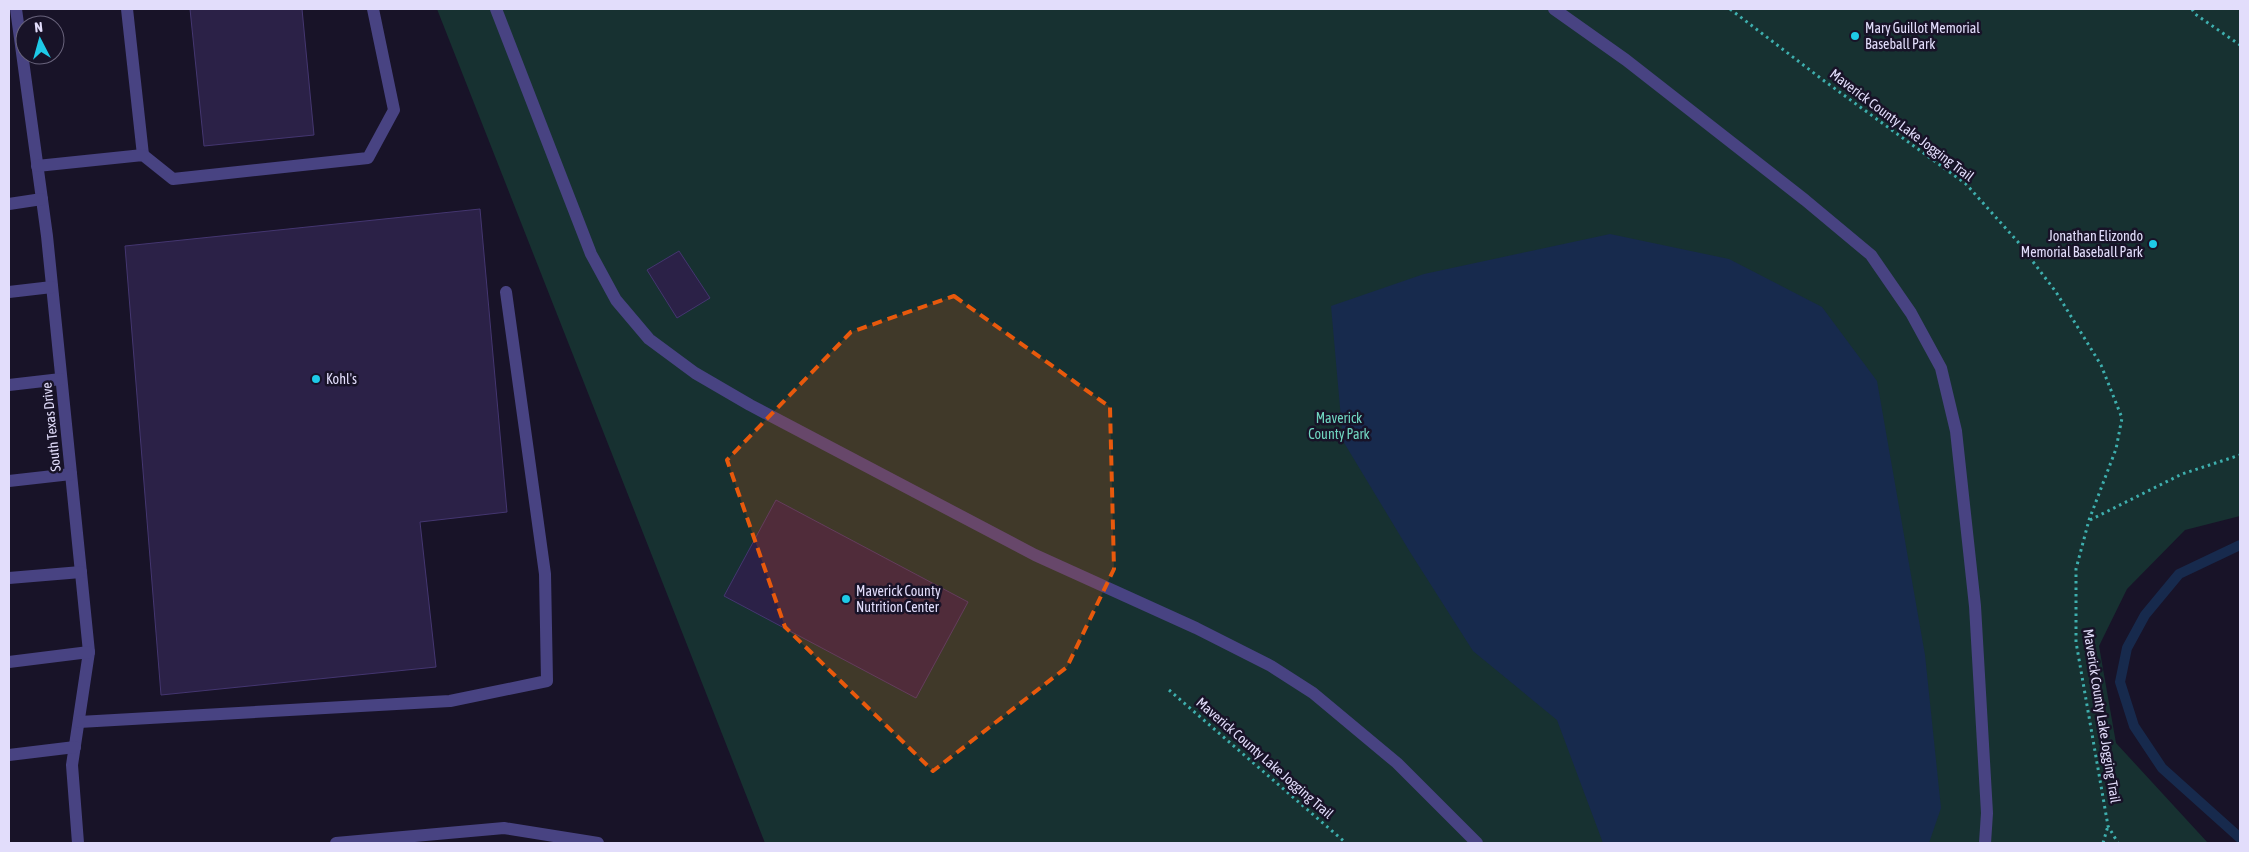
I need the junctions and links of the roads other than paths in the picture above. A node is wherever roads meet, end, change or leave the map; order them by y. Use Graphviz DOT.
graph roads {
  1 [pos="16,9"];
  2 [pos="127,9"];
  3 [pos="373,9"];
  4 [pos="496,9"];
  5 [pos="1554,9"];
  6 [pos="143,155"];
  7 [pos="37,166"];
  8 [pos="42,199"];
  9 [pos="9,204"];
  10 [pos="52,287"];
  11 [pos="9,292"];
  12 [pos="506,292"];
  13 [pos="61,379"];
  14 [pos="9,385"];
  15 [pos="71,474"];
  16 [pos="9,480"];
  17 [pos="81,572"];
  18 [pos="9,578"];
  19 [pos="90,652"];
  20 [pos="9,662"];
  21 [pos="79,722"];
  22 [pos="75,747"];
  23 [pos="9,755"];
  24 [pos="78,843"];
  25 [pos="336,843"];
  26 [pos="598,843"];
  27 [pos="1477,843"];
  28 [pos="1985,843"];
  1 -- 7 [label="lane, South Texas Drive"];
  2 -- 6 [label="lane"];
  3 -- 6 [label="lane"];
  4 -- 27 [label="lane"];
  5 -- 28 [label="lane"];
  6 -- 7 [label="lane"];
  7 -- 8 [label="lane, South Texas Drive"];
  8 -- 9 [label="lane"];
  8 -- 10 [label="lane, South Texas Drive"];
  10 -- 11 [label="lane"];
  10 -- 13 [label="lane, South Texas Drive"];
  12 -- 21 [label="lane"];
  13 -- 14 [label="lane"];
  13 -- 15 [label="lane, South Texas Drive"];
  15 -- 16 [label="lane"];
  15 -- 17 [label="lane, South Texas Drive"];
  17 -- 18 [label="lane"];
  17 -- 19 [label="lane, South Texas Drive"];
  19 -- 20 [label="lane"];
  19 -- 21 [label="lane, South Texas Drive"];
  21 -- 22 [label="lane, South Texas Drive"];
  22 -- 23 [label="lane"];
  22 -- 24 [label="lane, South Texas Drive"];
  25 -- 26 [label="lane"];
}
